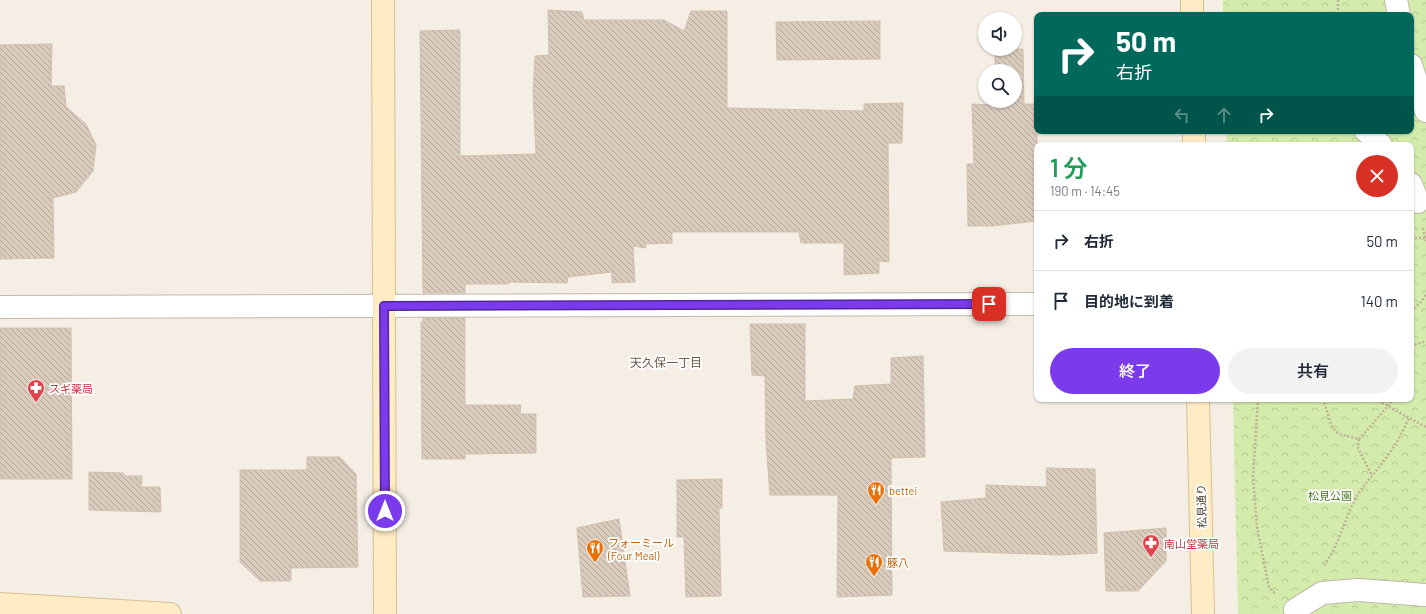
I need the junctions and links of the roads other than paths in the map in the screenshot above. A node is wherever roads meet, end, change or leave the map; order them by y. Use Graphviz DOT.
graph roads {
  1 [pos="383,0"];
  2 [pos="1192,0"];
  3 [pos="1396,0"];
  4 [pos="1192,12"];
  5 [pos="1398,12"];
  6 [pos="1414,87"];
  7 [pos="1426,111"];
  8 [pos="1369,134"];
  9 [pos="1378,142"];
  10 [pos="1034,304"];
  11 [pos="384,306"];
  12 [pos="0,307"];
  13 [pos="1198,402"];
  14 [pos="1426,595"];
  15 [pos="0,604"];
  16 [pos="34,610"];
  17 [pos="1295,612"];
  18 [pos="170,614"];
  19 [pos="385,614"];
  20 [pos="1203,614"];
  1 -- 11 [label="street"];
  2 -- 4 [label="street"];
  3 -- 5 [label="street"];
  6 -- 7 [label="street"];
  8 -- 9 [label="street"];
  10 -- 11 [label="street"];
  11 -- 12 [label="street"];
  11 -- 19 [label="street"];
  13 -- 20 [label="street, 松見通り"];
  14 -- 17 [label="street"];
  15 -- 16 [label="street"];
  16 -- 18 [label="street"];
}
